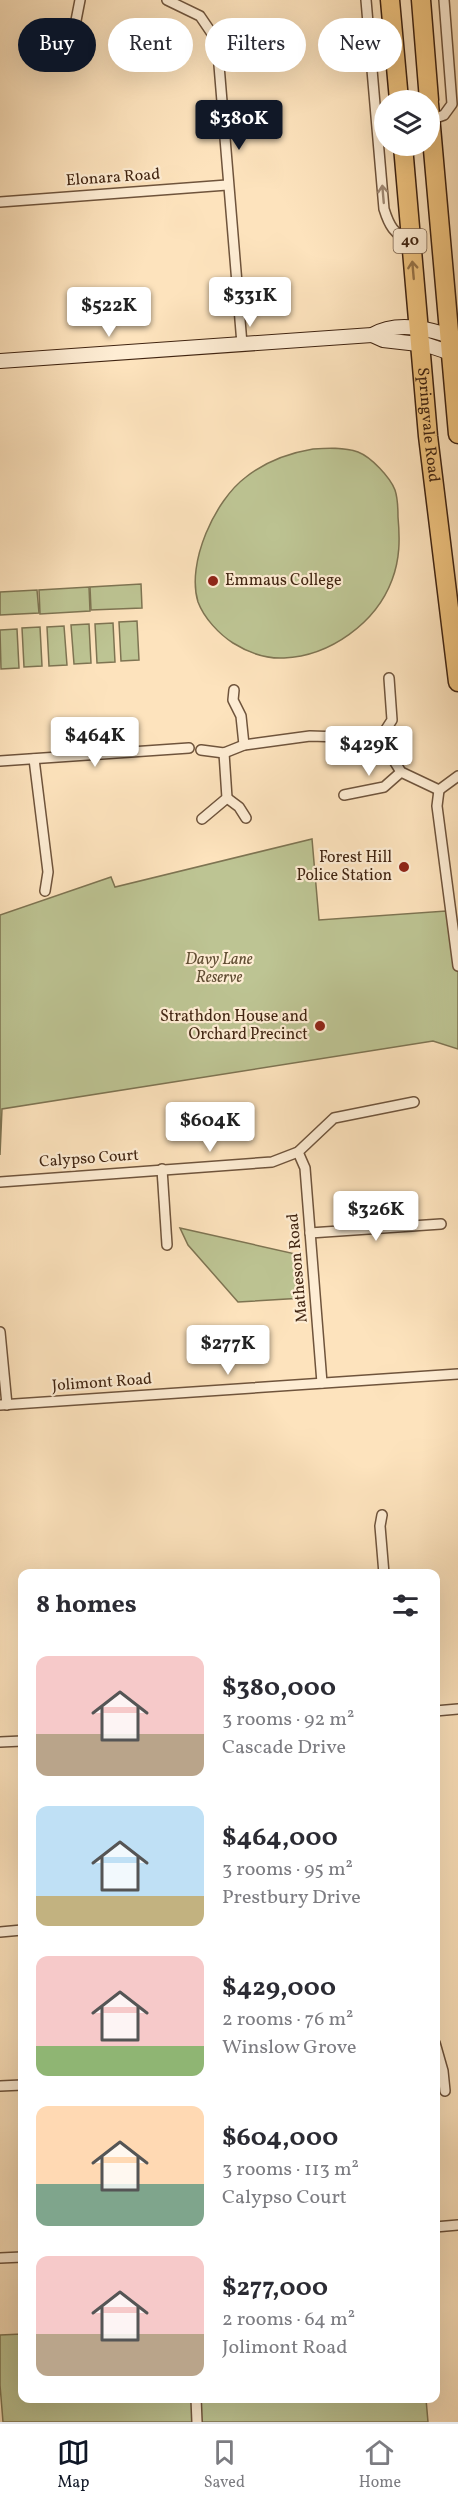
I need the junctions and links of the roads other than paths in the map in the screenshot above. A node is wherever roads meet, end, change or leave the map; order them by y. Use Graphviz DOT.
graph roads {
  1 [pos="80,0"];
  2 [pos="167,0"];
  3 [pos="366,0"];
  4 [pos="390,0"];
  5 [pos="421,0"];
  6 [pos="444,0"];
  7 [pos="76,18"];
  8 [pos="398,90"];
  9 [pos="428,90"];
  10 [pos="454,107"];
  11 [pos="440,113"];
  12 [pos="404,156"];
  13 [pos="434,156"];
  14 [pos="227,185"];
  15 [pos="0,202"];
  16 [pos="410,240"];
  17 [pos="419,336"];
  18 [pos="242,344"];
  19 [pos="453,345"];
  20 [pos="0,361"];
  21 [pos="457,422"];
  22 [pos="389,678"];
  23 [pos="458,681"];
  24 [pos="234,690"];
  25 [pos="378,740"];
  26 [pos="244,745"];
  27 [pos="189,748"];
  28 [pos="201,750"];
  29 [pos="224,753"];
  30 [pos="34,759"];
  31 [pos="0,761"];
  32 [pos="400,772"];
  33 [pos="458,776"];
  34 [pos="439,790"];
  35 [pos="344,795"];
  36 [pos="227,798"];
  37 [pos="246,818"];
  38 [pos="202,819"];
  39 [pos="45,891"];
  40 [pos="458,966"];
  41 [pos="414,1102"];
  42 [pos="298,1152"];
  43 [pos="162,1169"];
  44 [pos="0,1182"];
  45 [pos="441,1224"];
  46 [pos="310,1233"];
  47 [pos="167,1245"];
  48 [pos="0,1332"];
  49 [pos="458,1374"];
  50 [pos="322,1383"];
  51 [pos="4,1405"];
  52 [pos="382,1515"];
  53 [pos="384,1569"];
  54 [pos="458,1709"];
  55 [pos="440,1711"];
  56 [pos="18,1741"];
  57 [pos="0,1742"];
  58 [pos="18,1930"];
  59 [pos="0,1932"];
  60 [pos="440,2061"];
  61 [pos="18,2085"];
  62 [pos="0,2086"];
  63 [pos="445,2091"];
  64 [pos="458,2225"];
  65 [pos="440,2227"];
  66 [pos="18,2257"];
  67 [pos="0,2258"];
  68 [pos="196,2403"];
  69 [pos="197,2422"];
  1 -- 7 [label="street"];
  2 -- 14 [label="street"];
  16 -- 3 [label="street, one-way"];
  4 -- 8 [label="highway"];
  5 -- 9 [label="highway, Springvale Road / 40"];
  6 -- 10 [label="street"];
  10 -- 11 [label="street"];
  12 -- 16 [label="highway, Springvale Road / 40"];
  13 -- 19 [label="highway, Springvale Road / 40"];
  14 -- 15 [label="street, Elonara Road"];
  14 -- 18 [label="street"];
  17 -- 16 [label="highway, Springvale Road / 40, one-way"];
  17 -- 18 [label="main road"];
  17 -- 19 [label="main road"];
  17 -- 23 [label="highway, Springvale Road / 40"];
  18 -- 20 [label="main road"];
  19 -- 21 [label="highway, Springvale Road / 40"];
  22 -- 25 [label="street"];
  24 -- 26 [label="street"];
  25 -- 26 [label="street"];
  25 -- 32 [label="street"];
  26 -- 29 [label="street"];
  27 -- 30 [label="street"];
  28 -- 29 [label="street"];
  29 -- 36 [label="street"];
  30 -- 31 [label="street"];
  30 -- 39 [label="street"];
  32 -- 34 [label="street"];
  32 -- 35 [label="street"];
  33 -- 34 [label="street"];
  34 -- 40 [label="street"];
  36 -- 37 [label="street"];
  36 -- 38 [label="street"];
  41 -- 42 [label="street, Calypso Court"];
  42 -- 43 [label="street, Calypso Court"];
  42 -- 46 [label="street, Matheson Road"];
  43 -- 44 [label="street, Calypso Court"];
  43 -- 47 [label="street"];
  45 -- 46 [label="street"];
  46 -- 50 [label="street, Matheson Road"];
  48 -- 51 [label="street"];
  49 -- 50 [label="street, Jolimont Road"];
  50 -- 51 [label="street, Jolimont Road"];
  52 -- 53 [label="street"];
  54 -- 55 [label="street"];
  56 -- 57 [label="street"];
  58 -- 59 [label="street"];
  60 -- 63 [label="street"];
  61 -- 62 [label="street"];
  64 -- 65 [label="street"];
  66 -- 67 [label="street"];
  68 -- 69 [label="street"];
}
